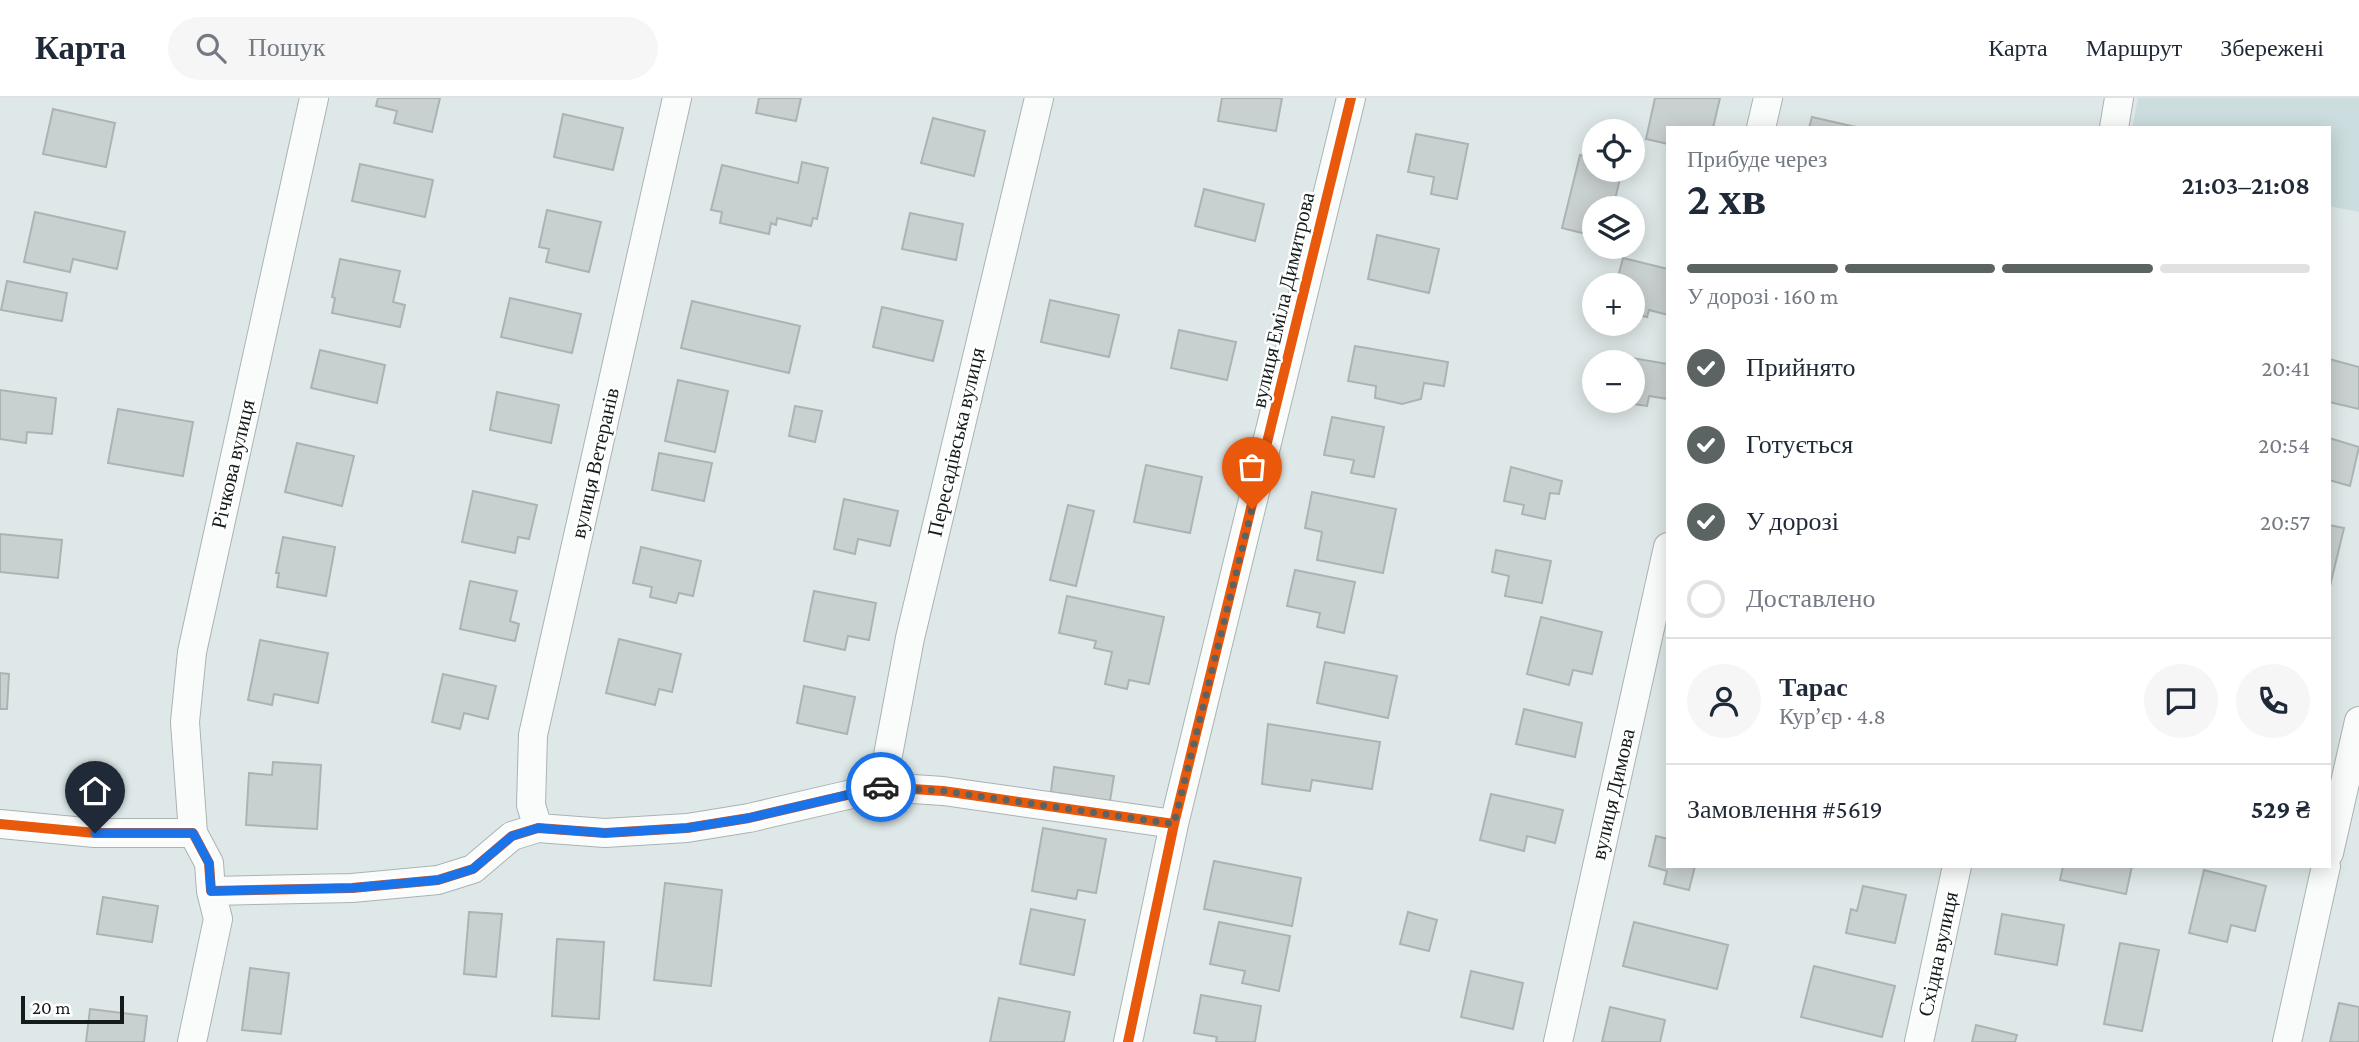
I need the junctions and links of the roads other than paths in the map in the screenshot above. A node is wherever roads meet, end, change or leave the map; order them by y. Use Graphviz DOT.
graph roads {
  1 [pos="314,98"];
  2 [pos="677,98"];
  3 [pos="1039,98"];
  4 [pos="1351,98"];
  5 [pos="1768,98"];
  6 [pos="2119,98"];
  7 [pos="1761,126"];
  8 [pos="2114,126"];
  9 [pos="1666,556"];
  10 [pos="2359,721"];
  11 [pos="882,787"];
  12 [pos="0,824"];
  13 [pos="1174,824"];
  14 [pos="538,828"];
  15 [pos="193,833"];
  16 [pos="2331,844"];
  17 [pos="1957,868"];
  18 [pos="2326,868"];
  19 [pos="211,891"];
  20 [pos="192,1042"];
  21 [pos="1128,1042"];
  22 [pos="1558,1042"];
  23 [pos="1919,1042"];
  24 [pos="2287,1042"];
  1 -- 15 [label="street, Річкова вулиця"];
  2 -- 14 [label="street, вулиця Ветеранів"];
  3 -- 11 [label="street, Пересадівська вулиця"];
  4 -- 13 [label="street, вулиця Еміла Димитрова"];
  5 -- 7 [label="street"];
  6 -- 8 [label="street"];
  9 -- 22 [label="street, вулиця Димова"];
  10 -- 16 [label="street"];
  11 -- 13 [label="street"];
  11 -- 14 [label="street"];
  12 -- 15 [label="street"];
  13 -- 21 [label="street, вулиця Еміла Димитрова"];
  14 -- 19 [label="street"];
  15 -- 19 [label="street"];
  17 -- 23 [label="street, Східна вулиця"];
  18 -- 24 [label="street"];
  19 -- 20 [label="street"];
}
